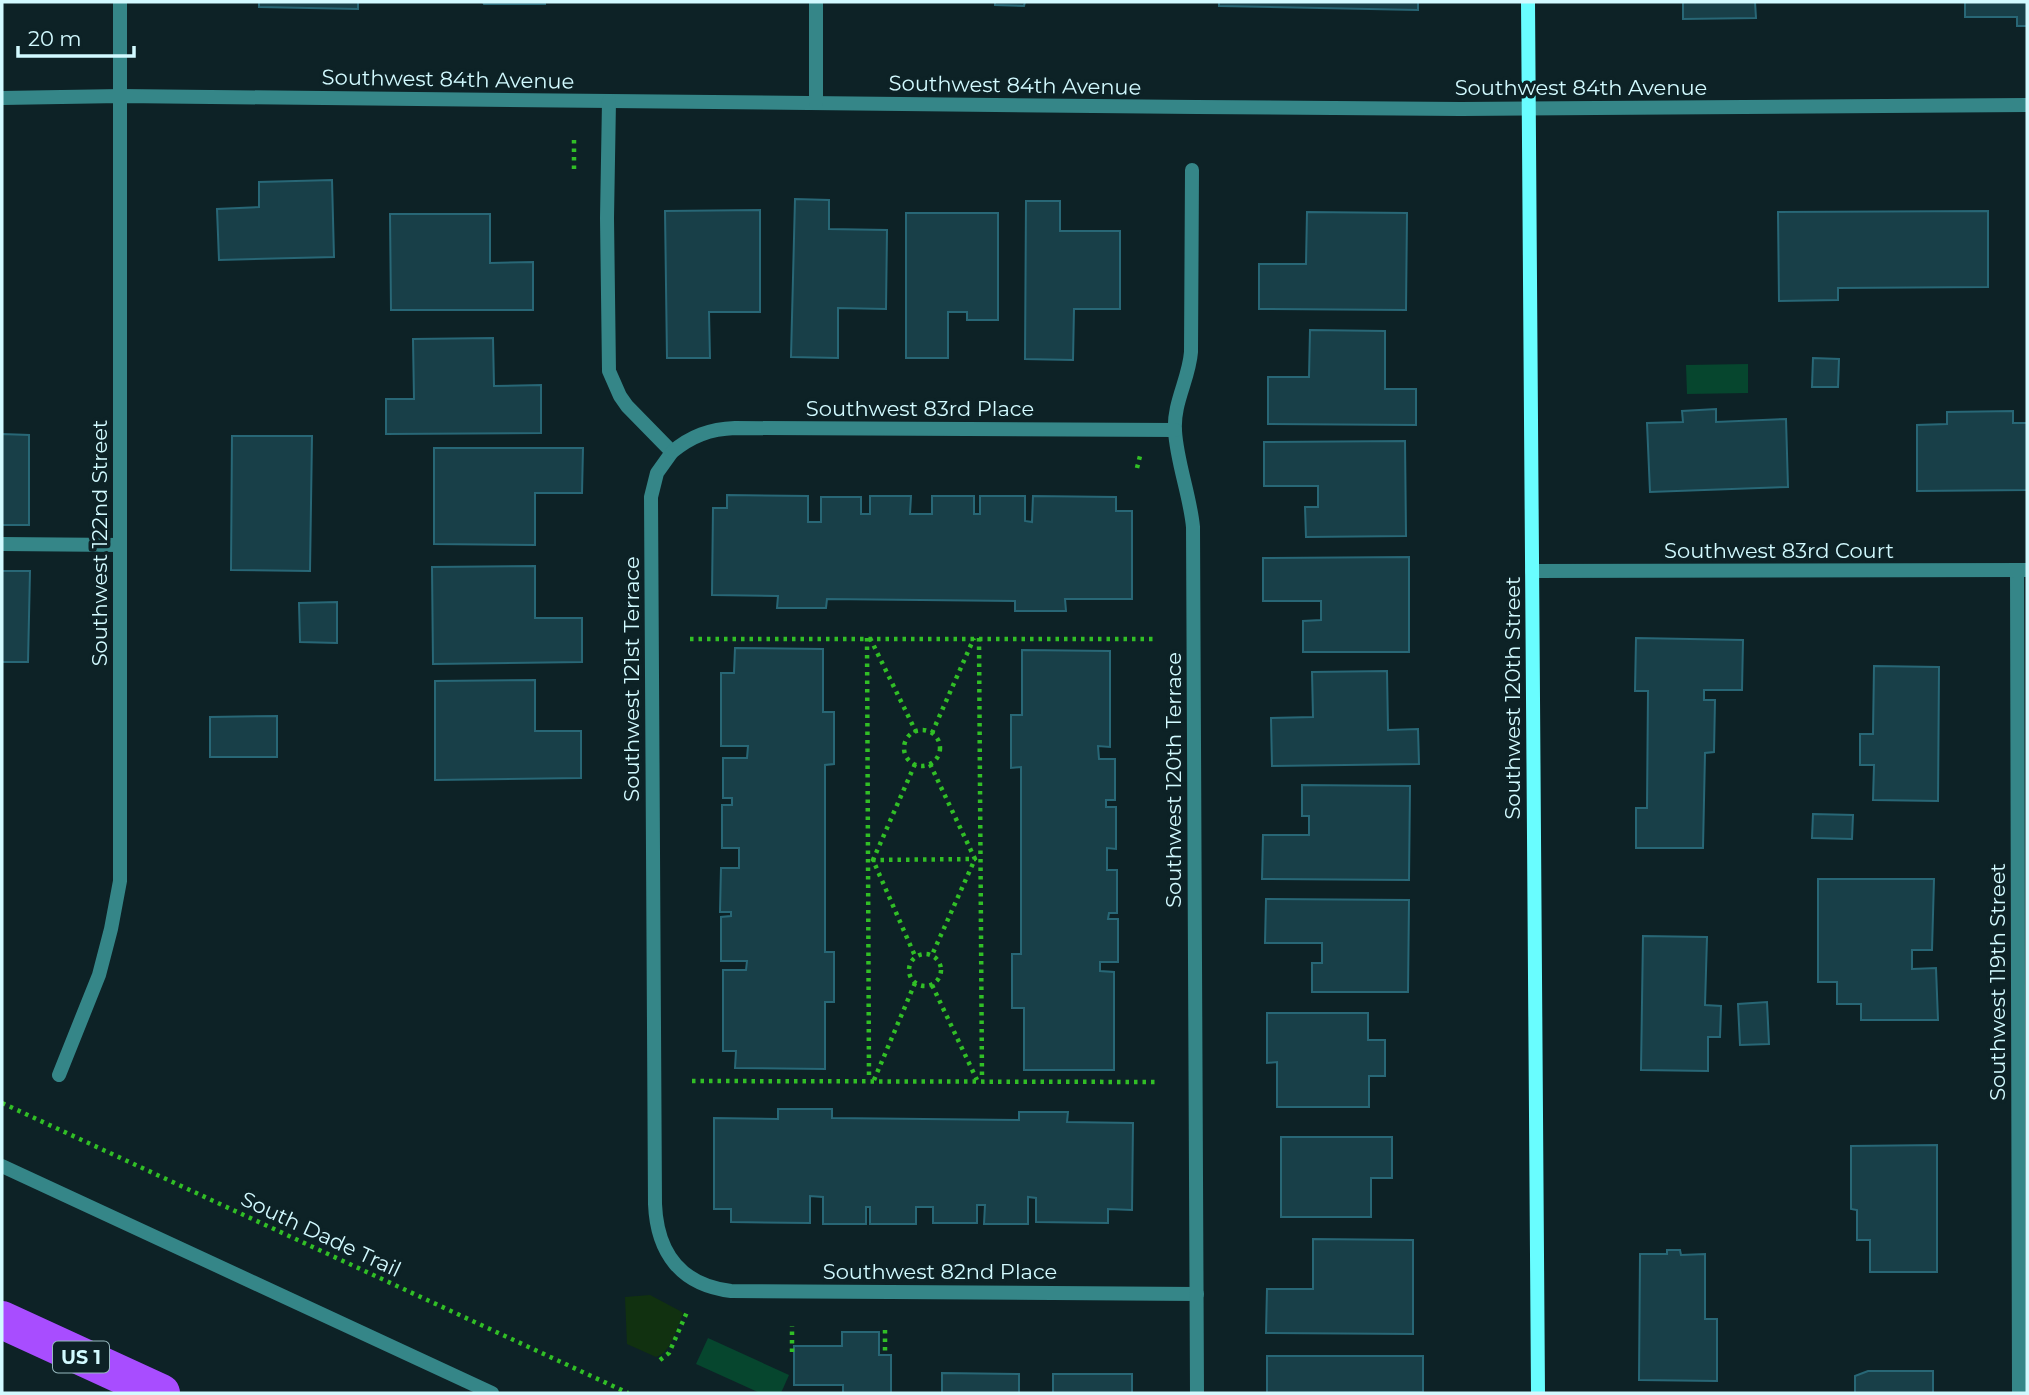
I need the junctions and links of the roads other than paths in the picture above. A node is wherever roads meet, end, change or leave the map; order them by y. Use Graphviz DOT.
graph roads {
  1 [pos="120,2"];
  2 [pos="817,2"];
  3 [pos="1528,2"];
  4 [pos="121,96"];
  5 [pos="2,98"];
  6 [pos="609,101"];
  7 [pos="816,103"];
  8 [pos="2027,105"];
  9 [pos="1529,107"];
  10 [pos="1192,170"];
  11 [pos="1175,430"];
  12 [pos="672,452"];
  13 [pos="2,544"];
  14 [pos="120,545"];
  15 [pos="2022,570"];
  16 [pos="1532,571"];
  17 [pos="59,1075"];
  18 [pos="2,1166"];
  19 [pos="686,1275"];
  20 [pos="1197,1294"];
  21 [pos="2,1320"];
  22 [pos="161,1393"];
  23 [pos="492,1393"];
  24 [pos="1197,1393"];
  25 [pos="1538,1393"];
  26 [pos="2020,1393"];
  1 -- 4 [label="street, Southwest 122nd Street"];
  2 -- 7 [label="street"];
  3 -- 9 [label="street, Southwest 120th Street"];
  4 -- 5 [label="street, Southwest 84th Avenue"];
  4 -- 6 [label="street, Southwest 84th Avenue"];
  4 -- 14 [label="street, Southwest 122nd Street"];
  6 -- 7 [label="street, Southwest 84th Avenue"];
  6 -- 12 [label="street"];
  7 -- 9 [label="street, Southwest 84th Avenue"];
  8 -- 9 [label="street, Southwest 84th Avenue"];
  9 -- 16 [label="street, Southwest 120th Street"];
  10 -- 11 [label="street, Southwest 120th Terrace"];
  11 -- 12 [label="street, Southwest 83rd Place"];
  11 -- 20 [label="street, Southwest 120th Terrace"];
  12 -- 19 [label="street, Southwest 121st Terrace"];
  13 -- 14 [label="street"];
  14 -- 17 [label="street, Southwest 122nd Street"];
  15 -- 16 [label="street, Southwest 83rd Court"];
  15 -- 26 [label="street, Southwest 119th Street"];
  16 -- 25 [label="street, Southwest 120th Street"];
  18 -- 23 [label="street"];
  19 -- 20 [label="street, Southwest 82nd Place"];
  20 -- 24 [label="street, Southwest 120th Terrace"];
  21 -- 22 [label="highway, US 1"];
}
